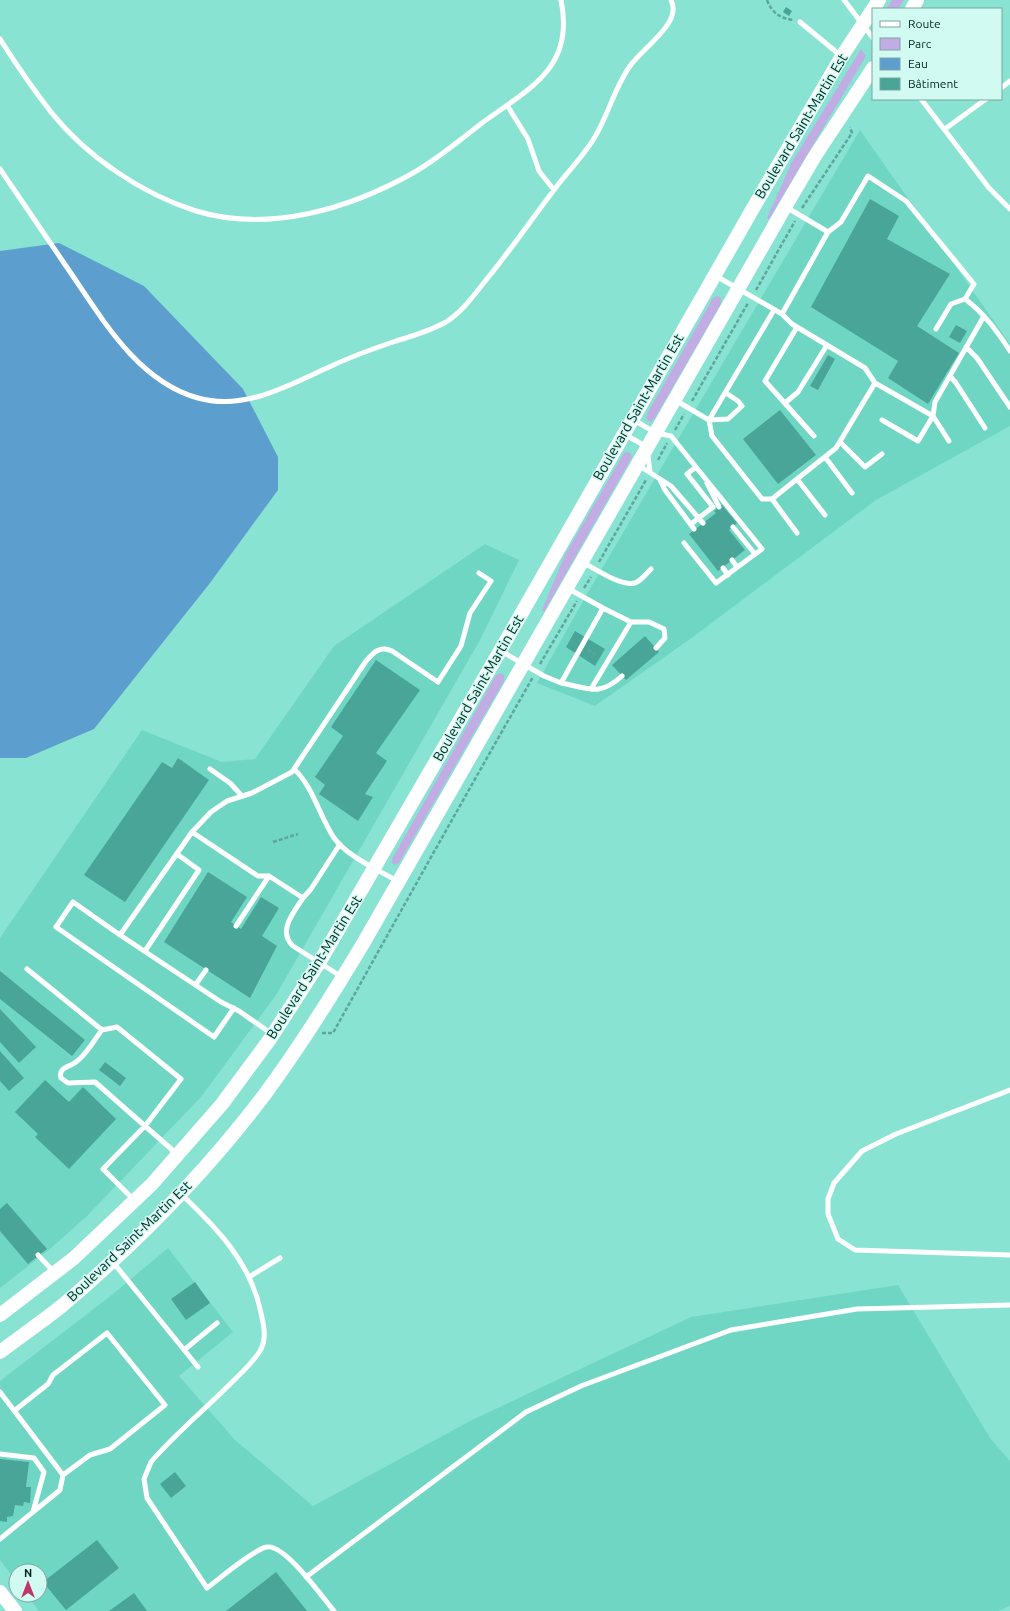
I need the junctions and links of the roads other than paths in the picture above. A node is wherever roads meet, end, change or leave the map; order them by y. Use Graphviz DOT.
graph roads {
  1 [pos="561,0"];
  2 [pos="671,0"];
  3 [pos="844,0"];
  4 [pos="872,10"];
  5 [pos="800,22"];
  6 [pos="872,37"];
  7 [pos="0,40"];
  8 [pos="842,56"];
  9 [pos="872,70"];
  10 [pos="1010,81"];
  11 [pos="1002,87"];
  12 [pos="922,100"];
  13 [pos="985,100"];
  14 [pos="507,105"];
  15 [pos="945,129"];
  16 [pos="0,169"];
  17 [pos="554,190"];
  18 [pos="785,207"];
  19 [pos="1010,209"];
  20 [pos="828,232"];
  21 [pos="714,275"];
  22 [pos="738,289"];
  23 [pos="965,299"];
  24 [pos="774,310"];
  25 [pos="782,314"];
  26 [pos="984,316"];
  27 [pos="797,327"];
  28 [pos="936,330"];
  29 [pos="826,345"];
  30 [pos="966,347"];
  31 [pos="1010,351"];
  32 [pos="950,376"];
  33 [pos="874,383"];
  34 [pos="726,393"];
  35 [pos="674,400"];
  36 [pos="785,403"];
  37 [pos="1010,407"];
  38 [pos="933,416"];
  39 [pos="631,419"];
  40 [pos="709,420"];
  41 [pos="882,420"];
  42 [pos="985,428"];
  43 [pos="623,433"];
  44 [pos="656,433"];
  45 [pos="814,436"];
  46 [pos="949,441"];
  47 [pos="840,442"];
  48 [pos="647,447"];
  49 [pos="882,454"];
  50 [pos="824,457"];
  51 [pos="637,465"];
  52 [pos="696,467"];
  53 [pos="650,472"];
  54 [pos="704,476"];
  55 [pos="797,479"];
  56 [pos="660,480"];
  57 [pos="852,492"];
  58 [pos="772,499"];
  59 [pos="719,507"];
  60 [pos="824,514"];
  61 [pos="698,518"];
  62 [pos="702,523"];
  63 [pos="690,524"];
  64 [pos="733,527"];
  65 [pos="694,529"];
  66 [pos="797,533"];
  67 [pos="684,543"];
  68 [pos="755,554"];
  69 [pos="732,560"];
  70 [pos="582,561"];
  71 [pos="737,567"];
  72 [pos="723,568"];
  73 [pos="652,569"];
  74 [pos="479,573"];
  75 [pos="728,575"];
  76 [pos="566,587"];
  77 [pos="604,608"];
  78 [pos="631,622"];
  79 [pos="656,648"];
  80 [pos="500,651"];
  81 [pos="523,664"];
  82 [pos="622,676"];
  83 [pos="561,683"];
  84 [pos="591,689"];
  85 [pos="210,769"];
  86 [pos="294,769"];
  87 [pos="242,796"];
  88 [pos="192,832"];
  89 [pos="340,844"];
  90 [pos="177,854"];
  91 [pos="374,868"];
  92 [pos="268,876"];
  93 [pos="398,882"];
  94 [pos="303,898"];
  95 [pos="236,926"];
  96 [pos="120,935"];
  97 [pos="145,951"];
  98 [pos="319,963"];
  99 [pos="28,969"];
  100 [pos="206,970"];
  101 [pos="342,978"];
  102 [pos="196,984"];
  103 [pos="234,1008"];
  104 [pos="102,1030"];
  105 [pos="273,1035"];
  106 [pos="1010,1090"];
  107 [pos="145,1126"];
  108 [pos="178,1155"];
  109 [pos="181,1193"];
  110 [pos="135,1201"];
  111 [pos="1010,1255"];
  112 [pos="38,1256"];
  113 [pos="280,1258"];
  114 [pos="112,1261"];
  115 [pos="55,1273"];
  116 [pos="249,1277"];
  117 [pos="1010,1306"];
  118 [pos="0,1315"];
  119 [pos="217,1323"];
  120 [pos="184,1350"];
  121 [pos="0,1352"];
  122 [pos="198,1366"];
  123 [pos="0,1392"];
  124 [pos="14,1411"];
  125 [pos="0,1454"];
  126 [pos="63,1475"];
  127 [pos="32,1513"];
  128 [pos="0,1539"];
  129 [pos="306,1577"];
  130 [pos="0,1592"];
  131 [pos="15,1611"];
  132 [pos="334,1611"];
  1 -- 14 [label="lane"];
  2 -- 17 [label="lane"];
  3 -- 6 [label="lane"];
  4 -- 8 [label="main road, Boulevard Saint-Martin Est"];
  5 -- 8 [label="lane"];
  7 -- 14 [label="lane"];
  8 -- 21 [label="main road, Boulevard Saint-Martin Est"];
  9 -- 18 [label="main road, Boulevard Saint-Martin Est"];
  10 -- 11 [label="lane"];
  12 -- 15 [label="lane"];
  13 -- 15 [label="lane"];
  14 -- 17 [label="lane"];
  15 -- 19 [label="lane"];
  16 -- 17 [label="lane"];
  18 -- 20 [label="lane"];
  18 -- 22 [label="main road, Boulevard Saint-Martin Est"];
  20 -- 23 [label="lane"];
  20 -- 25 [label="lane"];
  21 -- 22 [label="lane"];
  21 -- 39 [label="main road, Boulevard Saint-Martin Est"];
  22 -- 24 [label="lane"];
  22 -- 35 [label="main road, Boulevard Saint-Martin Est"];
  23 -- 26 [label="lane"];
  23 -- 28 [label="lane"];
  24 -- 25 [label="lane"];
  24 -- 34 [label="lane"];
  25 -- 27 [label="lane"];
  26 -- 30 [label="lane"];
  26 -- 31 [label="lane"];
  27 -- 29 [label="lane"];
  27 -- 36 [label="lane"];
  29 -- 33 [label="lane"];
  29 -- 36 [label="lane"];
  30 -- 32 [label="lane"];
  30 -- 37 [label="lane"];
  32 -- 38 [label="lane"];
  32 -- 42 [label="lane"];
  33 -- 38 [label="lane"];
  33 -- 47 [label="lane"];
  34 -- 40 [label="lane"];
  34 -- 40 [label="lane"];
  35 -- 40 [label="lane"];
  35 -- 44 [label="main road, Boulevard Saint-Martin Est"];
  36 -- 45 [label="lane"];
  38 -- 41 [label="lane"];
  38 -- 46 [label="lane"];
  39 -- 43 [label="main road, Boulevard Saint-Martin Est"];
  39 -- 44 [label="lane"];
  40 -- 58 [label="lane"];
  43 -- 48 [label="lane"];
  43 -- 80 [label="main road, Boulevard Saint-Martin Est"];
  44 -- 48 [label="main road, Boulevard Saint-Martin Est"];
  44 -- 52 [label="lane"];
  47 -- 49 [label="lane"];
  47 -- 50 [label="lane"];
  48 -- 51 [label="main road, Boulevard Saint-Martin Est"];
  48 -- 53 [label="lane"];
  50 -- 55 [label="lane"];
  50 -- 57 [label="lane"];
  51 -- 53 [label="lane"];
  51 -- 70 [label="main road, Boulevard Saint-Martin Est"];
  52 -- 54 [label="lane"];
  52 -- 61 [label="lane"];
  53 -- 56 [label="lane"];
  54 -- 59 [label="lane"];
  54 -- 68 [label="lane"];
  55 -- 58 [label="lane"];
  55 -- 60 [label="lane"];
  56 -- 61 [label="lane"];
  56 -- 63 [label="lane"];
  58 -- 66 [label="lane"];
  61 -- 62 [label="lane"];
  61 -- 63 [label="lane"];
  63 -- 65 [label="lane"];
  64 -- 68 [label="lane"];
  67 -- 75 [label="lane"];
  68 -- 71 [label="lane"];
  69 -- 71 [label="lane"];
  70 -- 73 [label="lane"];
  70 -- 76 [label="main road, Boulevard Saint-Martin Est"];
  71 -- 75 [label="lane"];
  72 -- 75 [label="lane"];
  74 -- 86 [label="lane"];
  76 -- 77 [label="lane"];
  76 -- 81 [label="main road, Boulevard Saint-Martin Est"];
  77 -- 78 [label="lane"];
  77 -- 83 [label="lane"];
  78 -- 79 [label="lane"];
  78 -- 84 [label="lane"];
  80 -- 81 [label="lane"];
  80 -- 91 [label="main road, Boulevard Saint-Martin Est"];
  81 -- 83 [label="lane"];
  81 -- 93 [label="main road, Boulevard Saint-Martin Est"];
  82 -- 84 [label="lane"];
  83 -- 84 [label="lane"];
  85 -- 87 [label="lane"];
  86 -- 87 [label="lane"];
  86 -- 89 [label="lane"];
  87 -- 88 [label="lane"];
  88 -- 90 [label="lane"];
  88 -- 92 [label="lane"];
  89 -- 91 [label="lane"];
  89 -- 94 [label="lane"];
  90 -- 96 [label="lane"];
  90 -- 97 [label="lane"];
  91 -- 93 [label="lane"];
  91 -- 98 [label="main road, Boulevard Saint-Martin Est"];
  92 -- 94 [label="lane"];
  92 -- 95 [label="lane"];
  93 -- 101 [label="main road, Boulevard Saint-Martin Est"];
  94 -- 98 [label="lane"];
  96 -- 97 [label="lane"];
  96 -- 103 [label="lane"];
  97 -- 102 [label="lane"];
  98 -- 101 [label="lane"];
  98 -- 105 [label="main road, Boulevard Saint-Martin Est"];
  99 -- 104 [label="lane"];
  100 -- 102 [label="lane"];
  101 -- 109 [label="main road, Boulevard Saint-Martin Est"];
  102 -- 103 [label="lane"];
  103 -- 105 [label="lane"];
  104 -- 107 [label="lane"];
  104 -- 107 [label="lane"];
  105 -- 108 [label="main road, Boulevard Saint-Martin Est"];
  106 -- 111 [label="lane"];
  107 -- 108 [label="lane"];
  107 -- 110 [label="lane"];
  108 -- 110 [label="main road, Boulevard Saint-Martin Est"];
  109 -- 114 [label="main road, Boulevard Saint-Martin Est"];
  109 -- 116 [label="lane"];
  110 -- 115 [label="main road, Boulevard Saint-Martin Est"];
  112 -- 115 [label="lane"];
  113 -- 116 [label="lane"];
  114 -- 120 [label="lane"];
  114 -- 121 [label="main road, Boulevard Saint-Martin Est"];
  115 -- 118 [label="main road, Boulevard Saint-Martin Est"];
  116 -- 129 [label="lane"];
  117 -- 129 [label="lane"];
  119 -- 120 [label="lane"];
  120 -- 122 [label="lane"];
  123 -- 124 [label="lane"];
  124 -- 126 [label="lane"];
  124 -- 126 [label="lane"];
  125 -- 127 [label="lane"];
  126 -- 127 [label="lane"];
  127 -- 128 [label="lane"];
  129 -- 132 [label="lane"];
  130 -- 131 [label="main road"];
}
